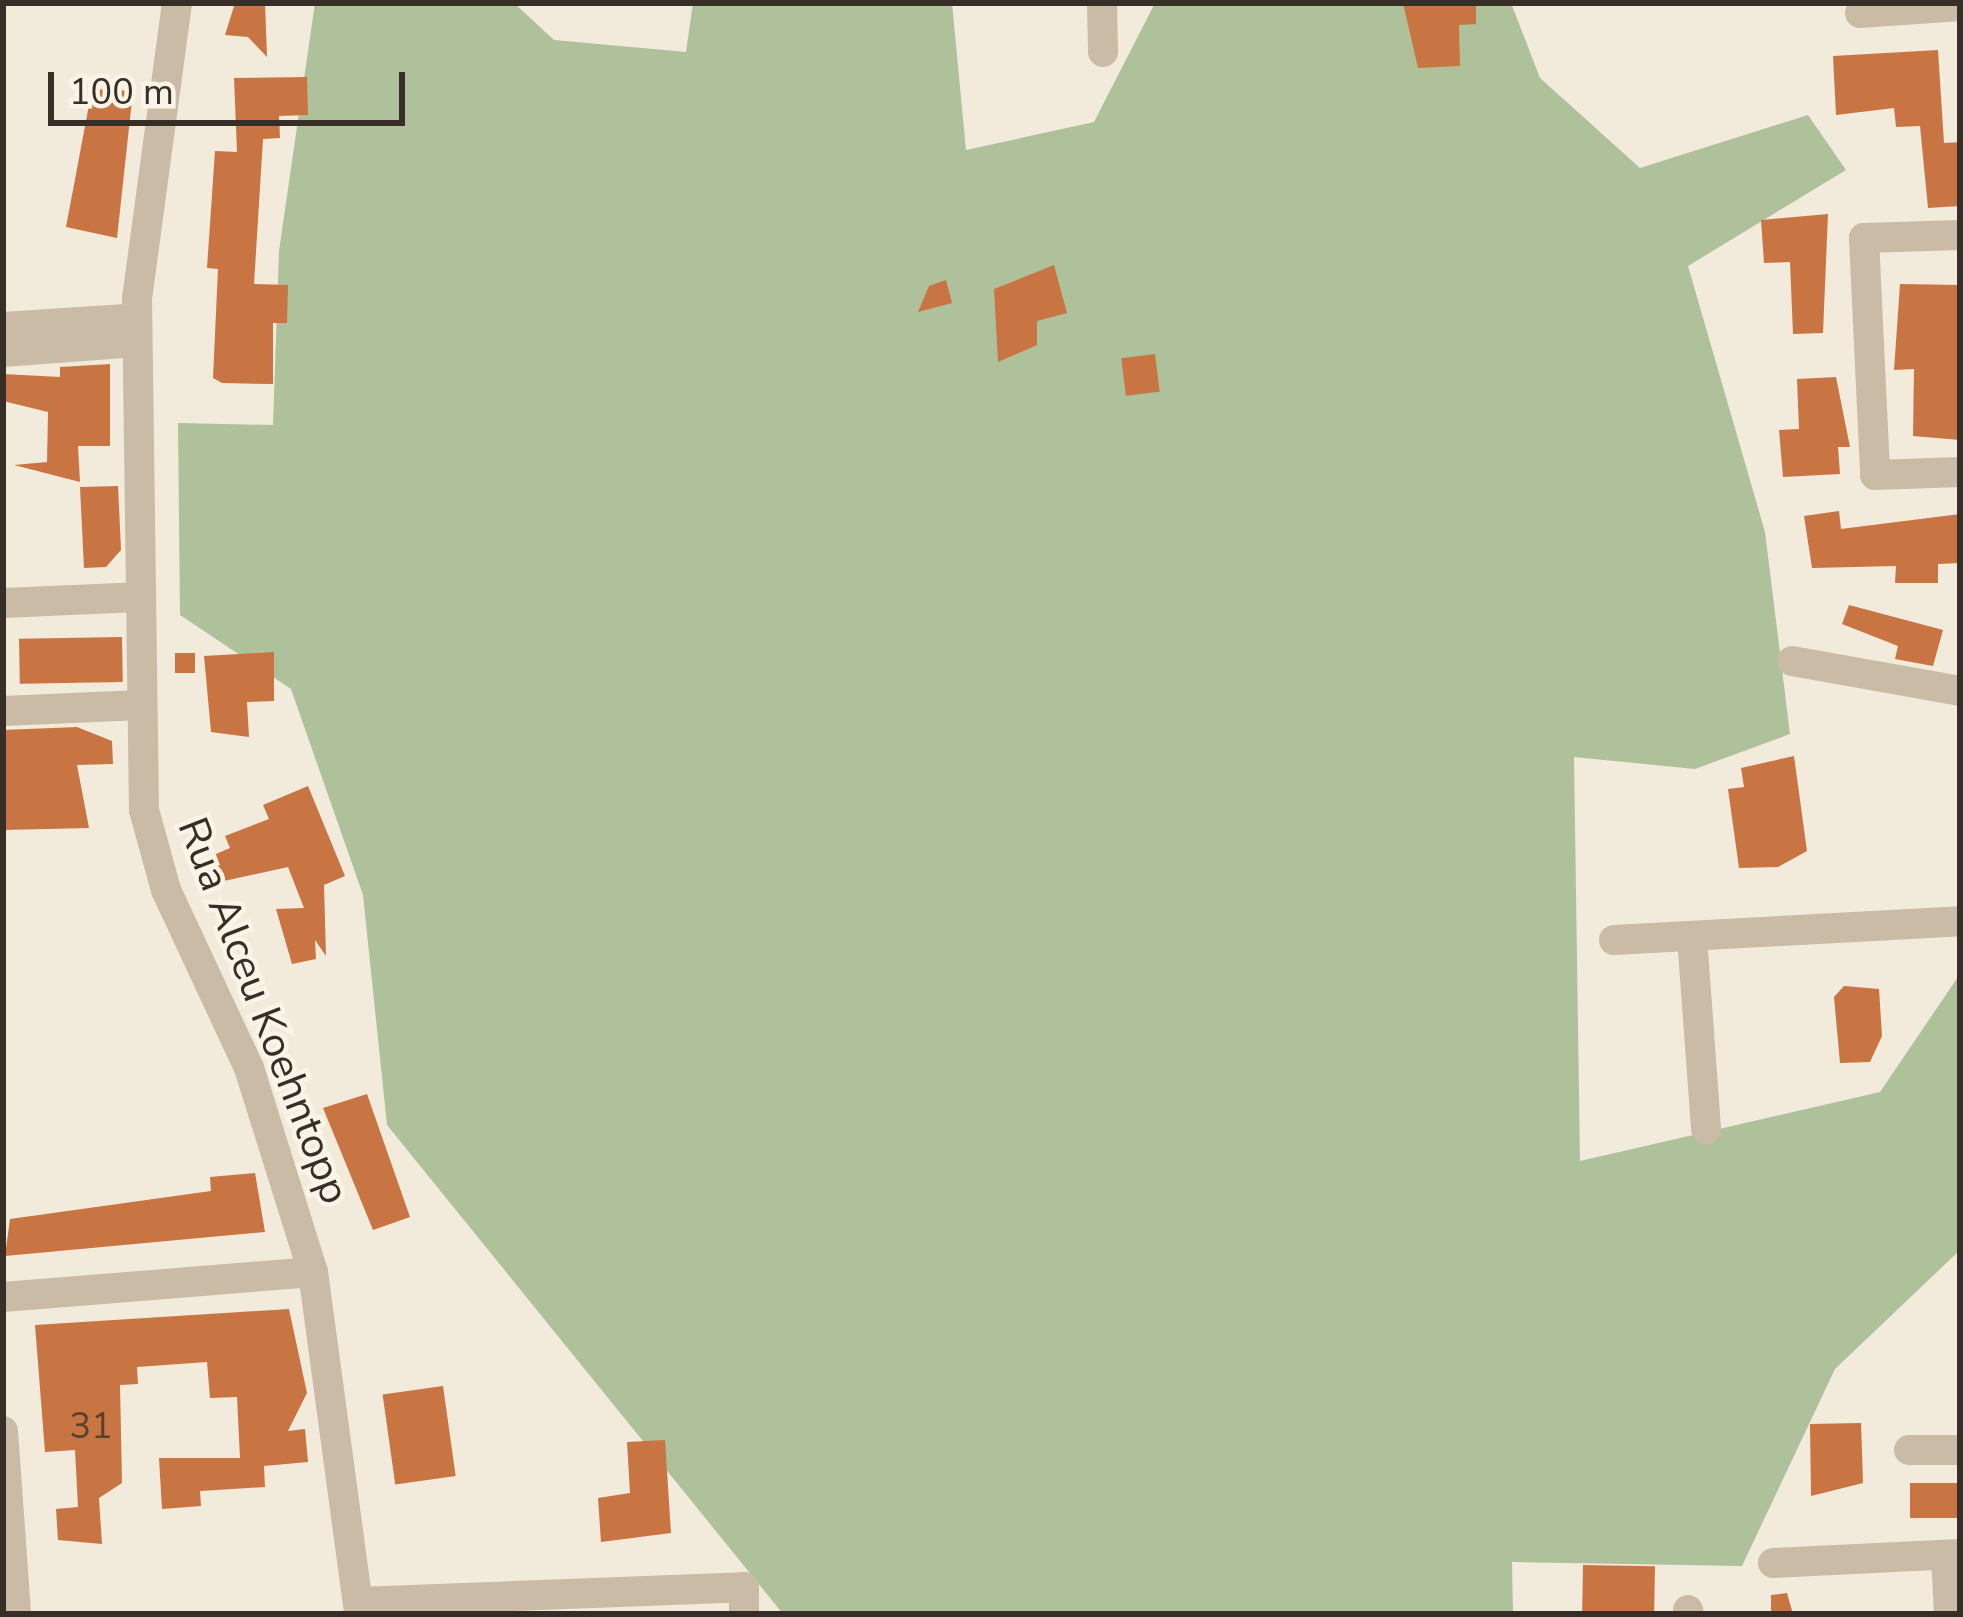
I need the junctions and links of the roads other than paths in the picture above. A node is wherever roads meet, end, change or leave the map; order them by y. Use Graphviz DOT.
graph roads {
  1 [pos="177,3"];
  2 [pos="1102,3"];
  3 [pos="1960,6"];
  4 [pos="1860,13"];
  5 [pos="1103,52"];
  6 [pos="1960,235"];
  7 [pos="3,327"];
  8 [pos="137,330"];
  9 [pos="3,352"];
  10 [pos="1960,472"];
  11 [pos="138,598"];
  12 [pos="3,603"];
  13 [pos="1792,661"];
  14 [pos="1960,691"];
  15 [pos="141,705"];
  16 [pos="3,711"];
  17 [pos="1960,921"];
  18 [pos="1692,937"];
  19 [pos="1614,940"];
  20 [pos="1706,1129"];
  21 [pos="313,1272"];
  22 [pos="3,1297"];
  23 [pos="3,1431"];
  24 [pos="1909,1450"];
  25 [pos="1960,1450"];
  26 [pos="1953,1554"];
  27 [pos="1773,1563"];
  28 [pos="744,1600"];
  29 [pos="359,1608"];
  30 [pos="16,1614"];
  31 [pos="1949,1614"];
  1 -- 8 [label="street, Rua Alceu Koehntopp"];
  2 -- 5 [label="street"];
  3 -- 4 [label="street"];
  6 -- 10 [label="street"];
  7 -- 8 [label="street"];
  8 -- 9 [label="street"];
  8 -- 11 [label="street, Rua Alceu Koehntopp"];
  11 -- 12 [label="street"];
  11 -- 15 [label="street, Rua Alceu Koehntopp"];
  13 -- 14 [label="street"];
  15 -- 16 [label="street"];
  15 -- 21 [label="street, Rua Alceu Koehntopp"];
  17 -- 18 [label="street"];
  18 -- 19 [label="street"];
  18 -- 20 [label="street"];
  21 -- 22 [label="street"];
  21 -- 29 [label="street, Rua Alceu Koehntopp"];
  23 -- 30 [label="street"];
  24 -- 25 [label="street"];
  26 -- 27 [label="street"];
  26 -- 31 [label="street"];
  28 -- 29 [label="street"];
}
